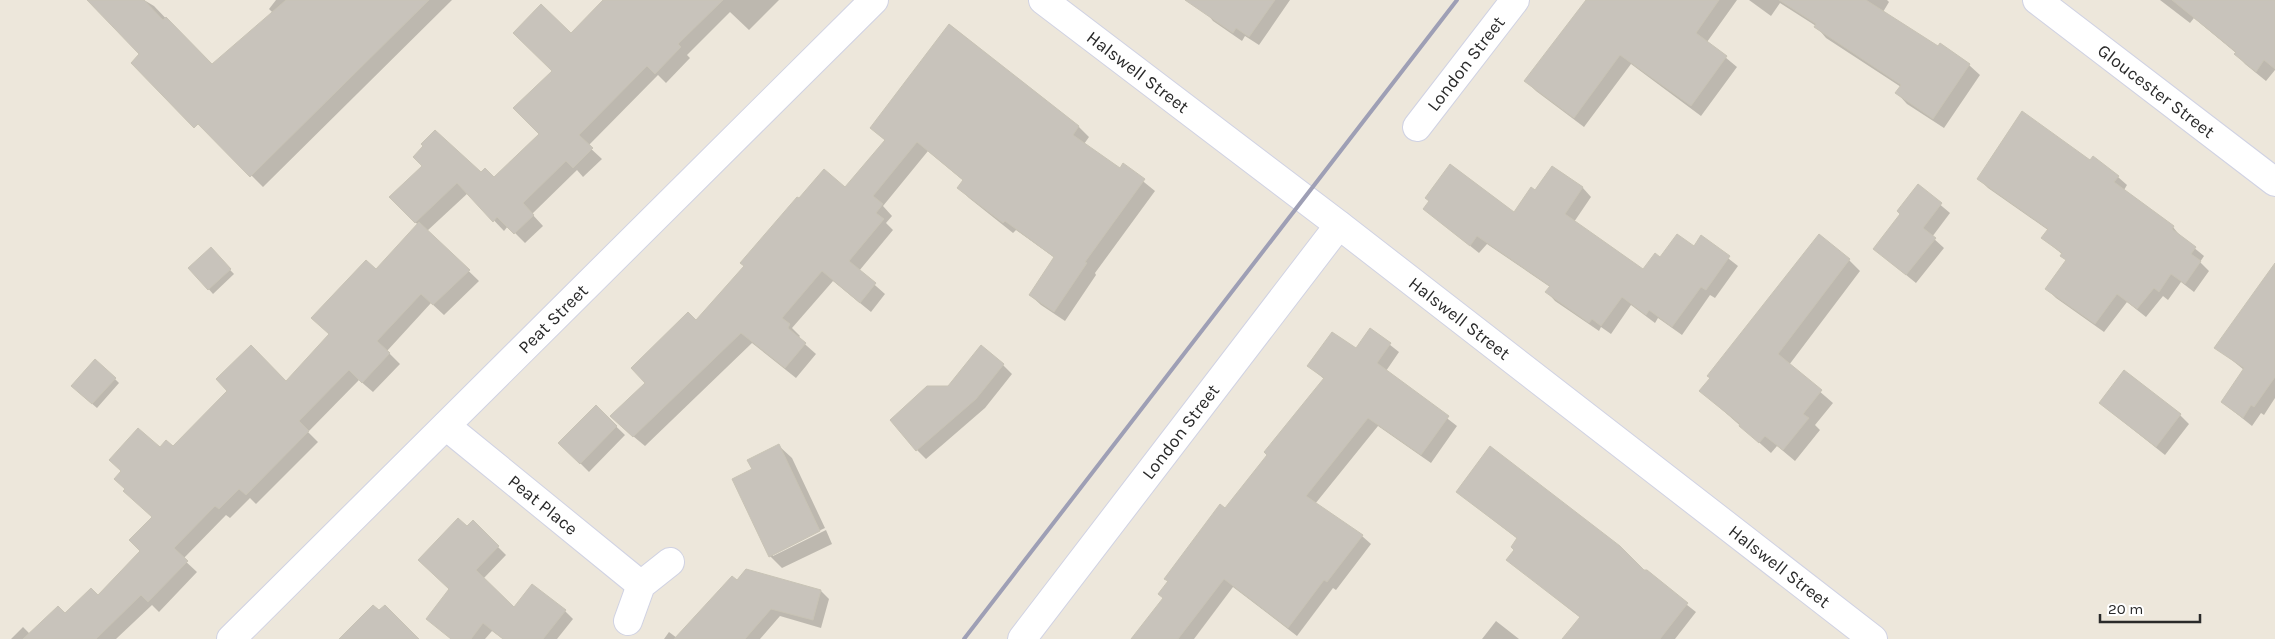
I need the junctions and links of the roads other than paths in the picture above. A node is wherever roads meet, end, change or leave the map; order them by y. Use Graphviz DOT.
graph roads {
  1 [pos="874,0"];
  2 [pos="1043,0"];
  3 [pos="1515,0"];
  4 [pos="2037,0"];
  5 [pos="1417,127"];
  6 [pos="2275,182"];
  7 [pos="1339,225"];
  8 [pos="446,426"];
  9 [pos="670,562"];
  10 [pos="641,585"];
  11 [pos="628,621"];
  12 [pos="231,639"];
  13 [pos="1022,639"];
  14 [pos="1873,639"];
  1 -- 8 [label="street, Peat Street"];
  2 -- 7 [label="street, Halswell Street"];
  3 -- 5 [label="street, London Street"];
  4 -- 6 [label="street, Gloucester Street"];
  7 -- 13 [label="street, London Street"];
  7 -- 14 [label="street, Halswell Street"];
  8 -- 10 [label="street, Peat Place"];
  8 -- 12 [label="street, Peat Street"];
  9 -- 10 [label="street"];
  10 -- 11 [label="street"];
}
